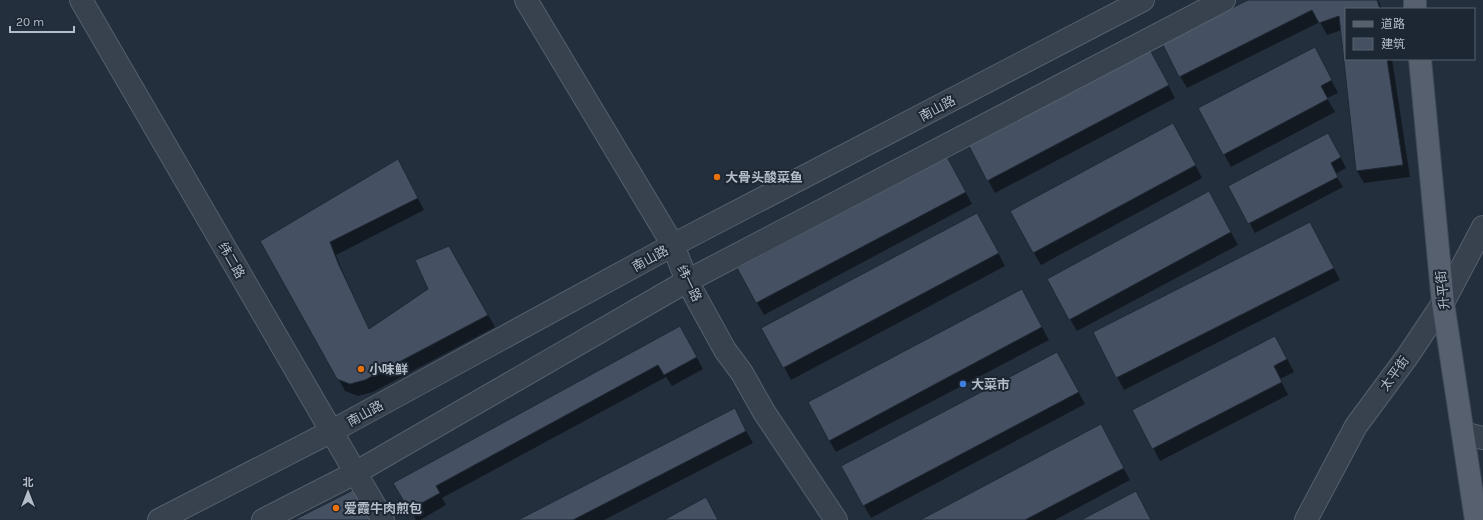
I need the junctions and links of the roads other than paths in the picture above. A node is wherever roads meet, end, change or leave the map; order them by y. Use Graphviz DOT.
graph roads {
  1 [pos="81,0"];
  2 [pos="526,0"];
  3 [pos="1143,0"];
  4 [pos="1224,0"];
  5 [pos="1420,60"];
  6 [pos="1483,227"];
  7 [pos="674,245"];
  8 [pos="687,281"];
  9 [pos="1443,303"];
  10 [pos="332,431"];
  11 [pos="1473,435"];
  12 [pos="355,473"];
  13 [pos="159,520"];
  14 [pos="263,520"];
  15 [pos="383,520"];
  16 [pos="836,520"];
  17 [pos="1306,520"];
  18 [pos="1476,520"];
  1 -- 10 [label="street, 纬二路"];
  2 -- 7 [label="street, 纬一路"];
  3 -- 7 [label="street, 南山路"];
  4 -- 8 [label="street"];
  5 -- 9 [label="main road, 升平街"];
  6 -- 9 [label="street, 太平街"];
  7 -- 8 [label="street, 纬一路"];
  7 -- 10 [label="street, 南山路"];
  8 -- 12 [label="street"];
  8 -- 16 [label="street, 纬一路"];
  9 -- 11 [label="main road, 升平街"];
  9 -- 17 [label="street, 太平街"];
  10 -- 12 [label="street, 纬二路"];
  10 -- 13 [label="street, 南山路"];
  11 -- 18 [label="main road, 升平街"];
  12 -- 14 [label="street"];
  12 -- 15 [label="street, 纬二路"];
}
